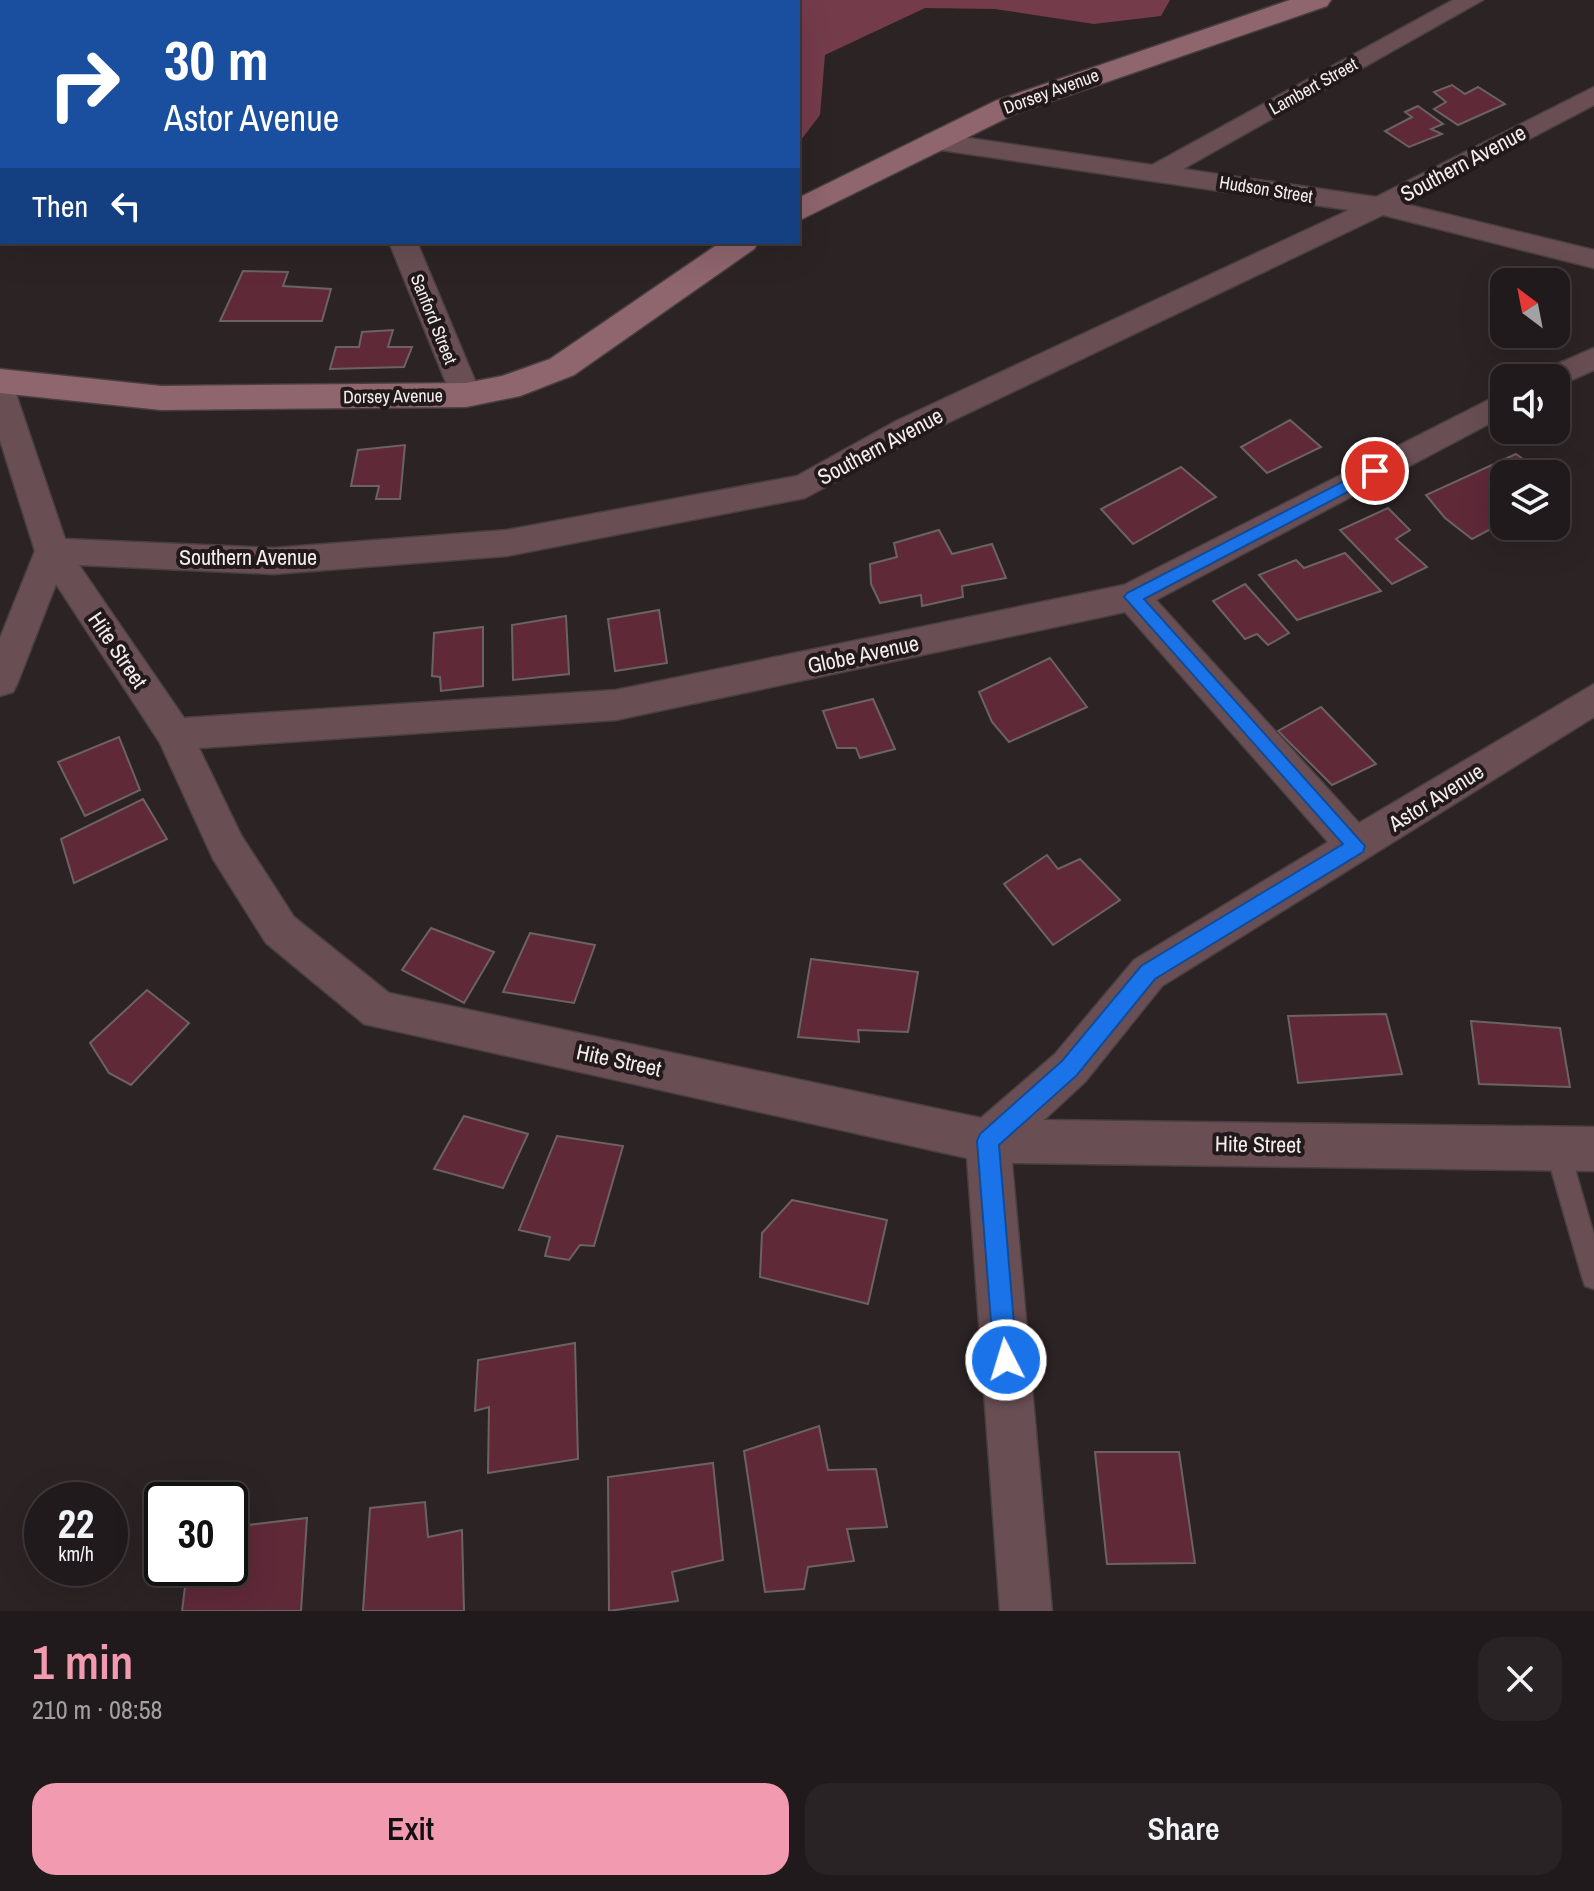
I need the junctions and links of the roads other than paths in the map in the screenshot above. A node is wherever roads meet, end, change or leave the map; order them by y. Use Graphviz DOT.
graph roads {
  1 [pos="1317,0"];
  2 [pos="1471,0"];
  3 [pos="1594,95"];
  4 [pos="934,141"];
  5 [pos="1156,173"];
  6 [pos="1380,206"];
  7 [pos="800,210"];
  8 [pos="404,244"];
  9 [pos="740,244"];
  10 [pos="1594,259"];
  11 [pos="1594,358"];
  12 [pos="1570,369"];
  13 [pos="0,381"];
  14 [pos="0,391"];
  15 [pos="466,395"];
  16 [pos="1490,410"];
  17 [pos="52,551"];
  18 [pos="1132,597"];
  19 [pos="0,682"];
  20 [pos="1594,699"];
  21 [pos="174,734"];
  22 [pos="1356,846"];
  23 [pos="988,1141"];
  24 [pos="1576,1148"];
  25 [pos="1594,1277"];
  26 [pos="1026,1611"];
  1 -- 4 [label="street, Dorsey Avenue"];
  2 -- 5 [label="street, Lambert Street"];
  3 -- 6 [label="street, Southern Avenue"];
  4 -- 5 [label="street, Hudson Street"];
  4 -- 7 [label="street, Dorsey Avenue"];
  5 -- 6 [label="street, Hudson Street"];
  6 -- 10 [label="street, Hudson Street"];
  6 -- 17 [label="street, Southern Avenue"];
  8 -- 15 [label="street, Sanford Street"];
  9 -- 15 [label="street, Dorsey Avenue"];
  11 -- 12 [label="street"];
  13 -- 15 [label="street, Dorsey Avenue"];
  14 -- 17 [label="street, Hite Street"];
  16 -- 18 [label="street, Globe Avenue"];
  17 -- 19 [label="street"];
  17 -- 21 [label="street, Hite Street"];
  18 -- 21 [label="street, Globe Avenue"];
  18 -- 22 [label="street"];
  20 -- 22 [label="street, Astor Avenue"];
  21 -- 23 [label="street, Hite Street"];
  22 -- 23 [label="street, Astor Avenue"];
  23 -- 24 [label="street, Hite Street"];
  23 -- 26 [label="street"];
  24 -- 25 [label="lane"];
}
